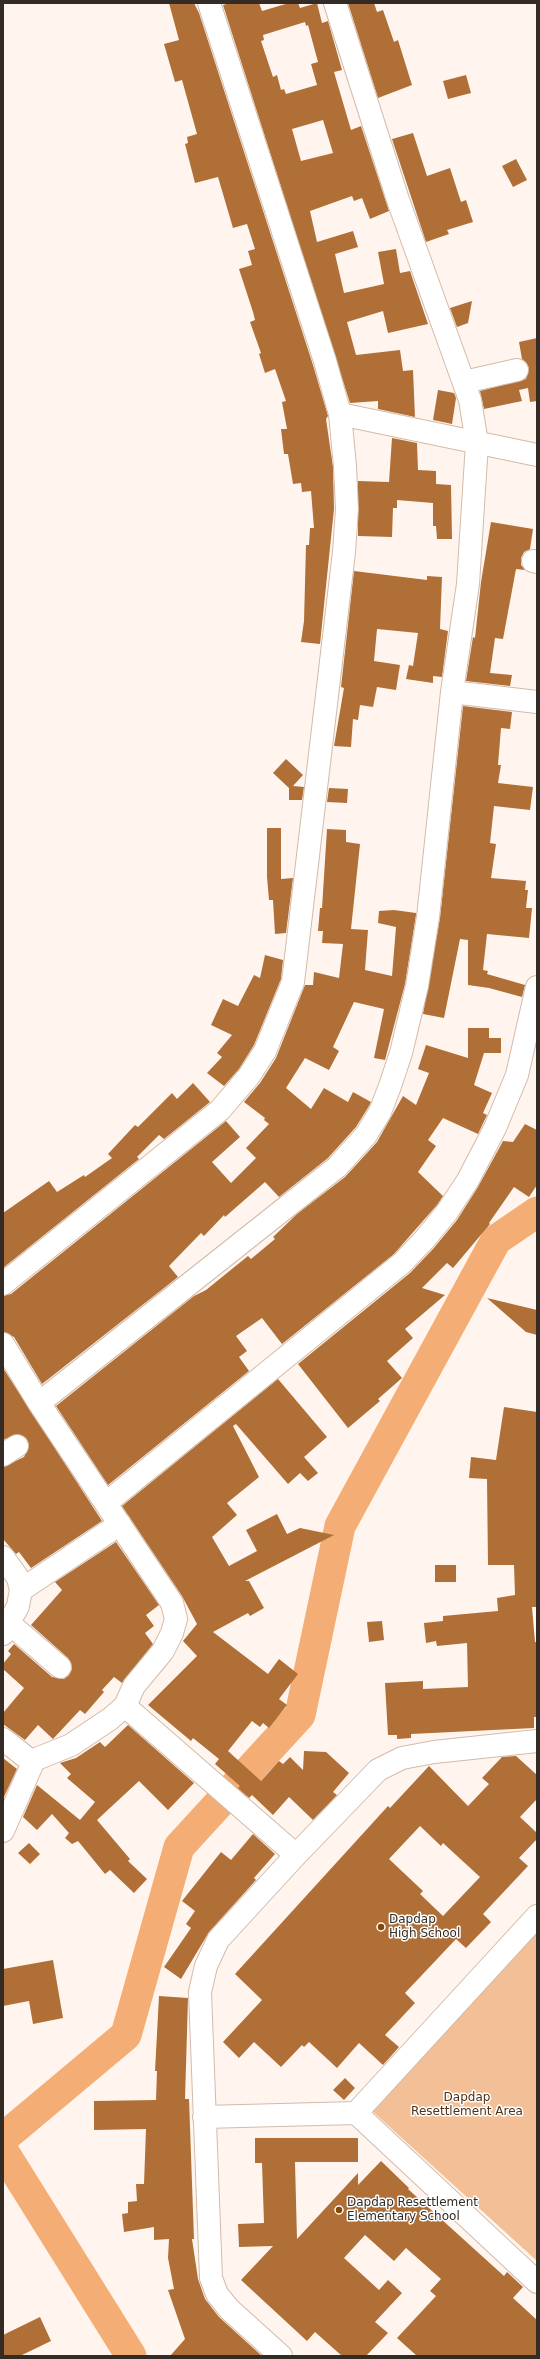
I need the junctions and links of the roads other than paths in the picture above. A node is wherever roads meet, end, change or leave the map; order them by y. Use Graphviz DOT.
graph roads {
  1 [pos="209,3"];
  2 [pos="335,3"];
  3 [pos="517,370"];
  4 [pos="464,382"];
  5 [pos="340,414"];
  6 [pos="477,443"];
  7 [pos="537,455"];
  8 [pos="452,692"];
  9 [pos="537,702"];
  10 [pos="537,987"];
  11 [pos="3,1284"];
  12 [pos="3,1344"];
  13 [pos="39,1403"];
  14 [pos="106,1503"];
  15 [pos="120,1524"];
  16 [pos="3,1557"];
  17 [pos="21,1590"];
  18 [pos="7,1629"];
  19 [pos="60,1667"];
  20 [pos="125,1706"];
  21 [pos="3,1739"];
  22 [pos="537,1741"];
  23 [pos="34,1760"];
  24 [pos="3,1831"];
  25 [pos="296,1855"];
  26 [pos="537,1916"];
  27 [pos="356,2112"];
  28 [pos="204,2117"];
  29 [pos="537,2282"];
  30 [pos="281,2356"];
  1 -- 5 [label="street"];
  2 -- 4 [label="street"];
  3 -- 4 [label="street"];
  4 -- 6 [label="street"];
  5 -- 6 [label="street"];
  5 -- 11 [label="street"];
  6 -- 7 [label="street"];
  6 -- 8 [label="street"];
  8 -- 9 [label="street"];
  8 -- 13 [label="street"];
  10 -- 14 [label="street"];
  12 -- 13 [label="street"];
  13 -- 14 [label="street"];
  14 -- 15 [label="street"];
  15 -- 17 [label="street"];
  15 -- 20 [label="street"];
  16 -- 17 [label="street"];
  17 -- 18 [label="street"];
  18 -- 19 [label="street"];
  20 -- 23 [label="street"];
  20 -- 25 [label="street"];
  21 -- 23 [label="street"];
  22 -- 25 [label="street"];
  23 -- 24 [label="street"];
  25 -- 28 [label="street"];
  26 -- 27 [label="street"];
  27 -- 28 [label="street"];
  27 -- 29 [label="street"];
  28 -- 30 [label="street"];
}
